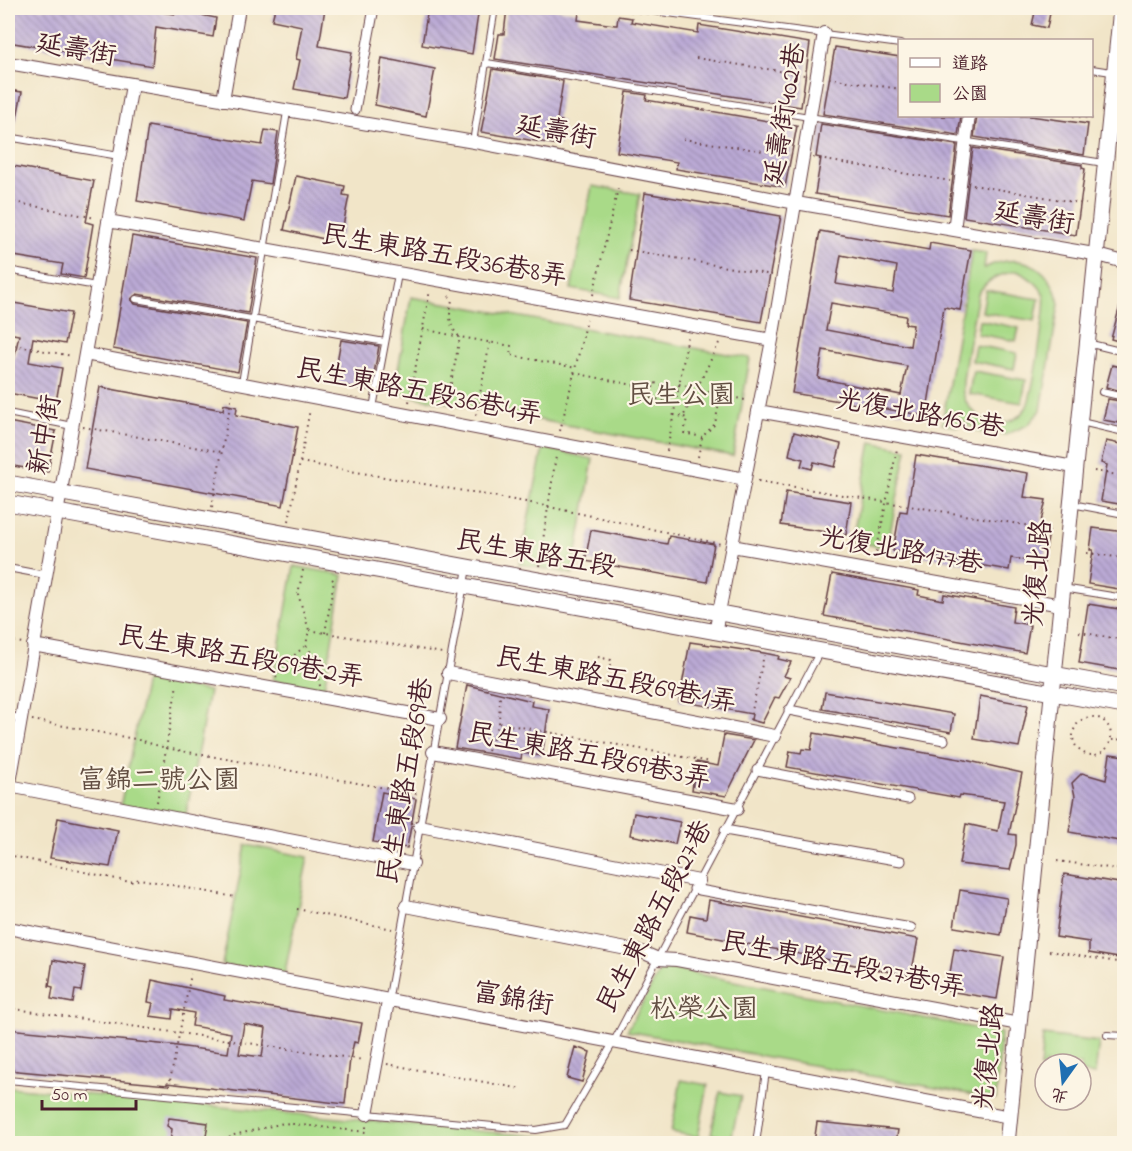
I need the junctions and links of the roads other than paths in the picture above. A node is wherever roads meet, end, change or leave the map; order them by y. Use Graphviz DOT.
graph roads {
  1 [pos="239,8"];
  2 [pos="374,8"];
  3 [pos="495,8"];
  4 [pos="630,8"];
  5 [pos="1121,8"];
  6 [pos="824,33"];
  7 [pos="898,44"];
  8 [pos="8,63"];
  9 [pos="487,63"];
  10 [pos="1093,69"];
  11 [pos="1119,73"];
  12 [pos="132,85"];
  13 [pos="223,100"];
  14 [pos="355,110"];
  15 [pos="287,112"];
  16 [pos="809,117"];
  17 [pos="969,117"];
  18 [pos="8,137"];
  19 [pos="966,141"];
  20 [pos="473,142"];
  21 [pos="120,156"];
  22 [pos="1104,163"];
  23 [pos="796,203"];
  24 [pos="108,221"];
  25 [pos="954,230"];
  26 [pos="265,249"];
  27 [pos="1094,254"];
  28 [pos="1125,262"];
  29 [pos="8,270"];
  30 [pos="398,274"];
  31 [pos="97,286"];
  32 [pos="136,300"];
  33 [pos="252,319"];
  34 [pos="772,340"];
  35 [pos="385,342"];
  36 [pos="1086,343"];
  37 [pos="1125,352"];
  38 [pos="84,356"];
  39 [pos="238,383"];
  40 [pos="1102,392"];
  41 [pos="1125,397"];
  42 [pos="372,408"];
  43 [pos="758,411"];
  44 [pos="8,413"];
  45 [pos="1078,422"];
  46 [pos="72,426"];
  47 [pos="1125,432"];
  48 [pos="1074,467"];
  49 [pos="745,479"];
  50 [pos="8,483"];
  51 [pos="60,492"];
  52 [pos="8,502"];
  53 [pos="1071,504"];
  54 [pos="56,511"];
  55 [pos="1125,514"];
  56 [pos="727,545"];
  57 [pos="8,568"];
  58 [pos="467,568"];
  59 [pos="45,575"];
  60 [pos="464,586"];
  61 [pos="1063,588"];
  62 [pos="1125,598"];
  63 [pos="1061,605"];
  64 [pos="718,614"];
  65 [pos="715,633"];
  66 [pos="33,645"];
  67 [pos="819,652"];
  68 [pos="448,673"];
  69 [pos="1055,676"];
  70 [pos="1125,687"];
  71 [pos="1053,694"];
  72 [pos="1125,706"];
  73 [pos="789,710"];
  74 [pos="8,716"];
  75 [pos="20,718"];
  76 [pos="440,719"];
  77 [pos="775,736"];
  78 [pos="944,740"];
  79 [pos="434,752"];
  80 [pos="757,770"];
  81 [pos="8,790"];
  82 [pos="908,799"];
  83 [pos="737,809"];
  84 [pos="420,826"];
  85 [pos="725,830"];
  86 [pos="901,861"];
  87 [pos="413,864"];
  88 [pos="697,885"];
  89 [pos="406,906"];
  90 [pos="8,928"];
  91 [pos="911,928"];
  92 [pos="658,959"];
  93 [pos="388,1002"];
  94 [pos="1019,1024"];
  95 [pos="1107,1035"];
  96 [pos="1125,1036"];
  97 [pos="613,1043"];
  98 [pos="766,1071"];
  99 [pos="8,1080"];
  100 [pos="367,1114"];
  101 [pos="1010,1117"];
  102 [pos="756,1143"];
  103 [pos="1007,1143"];
  1 -- 13 [label="street"];
  2 -- 14 [label="street"];
  3 -- 9 [label="lane"];
  4 -- 6 [label="lane"];
  5 -- 11 [label="street, 光復北路"];
  6 -- 7 [label="lane"];
  6 -- 16 [label="street, 延壽街402巷"];
  8 -- 12 [label="street, 延壽街"];
  9 -- 16 [label="lane"];
  9 -- 20 [label="lane"];
  10 -- 11 [label="lane"];
  11 -- 22 [label="street, 光復北路"];
  12 -- 13 [label="street, 延壽街"];
  12 -- 21 [label="street, 新中街"];
  13 -- 15 [label="street, 延壽街"];
  15 -- 20 [label="street, 延壽街"];
  15 -- 26 [label="lane"];
  16 -- 19 [label="lane"];
  16 -- 23 [label="street, 延壽街402巷"];
  17 -- 19 [label="street"];
  18 -- 21 [label="lane"];
  19 -- 22 [label="lane"];
  19 -- 25 [label="street"];
  20 -- 23 [label="street, 延壽街"];
  21 -- 24 [label="street, 新中街"];
  22 -- 27 [label="street, 光復北路"];
  23 -- 25 [label="street, 延壽街"];
  23 -- 34 [label="street, 延壽街402巷"];
  24 -- 26 [label="street, 民生東路五段36巷8弄"];
  24 -- 31 [label="street, 新中街"];
  25 -- 27 [label="street, 延壽街"];
  26 -- 30 [label="street, 民生東路五段36巷8弄"];
  26 -- 33 [label="lane"];
  27 -- 28 [label="street, 延壽街"];
  27 -- 36 [label="street, 光復北路"];
  29 -- 31 [label="lane"];
  30 -- 34 [label="street, 民生東路五段36巷8弄"];
  30 -- 35 [label="lane"];
  31 -- 38 [label="street, 新中街"];
  32 -- 33 [label="lane"];
  33 -- 35 [label="lane"];
  33 -- 39 [label="lane"];
  34 -- 43 [label="street, 延壽街402巷"];
  35 -- 42 [label="lane"];
  36 -- 37 [label="lane"];
  36 -- 45 [label="street, 光復北路"];
  38 -- 39 [label="street, 民生東路五段36巷4弄"];
  38 -- 46 [label="street, 新中街"];
  39 -- 42 [label="street, 民生東路五段36巷4弄"];
  40 -- 41 [label="lane"];
  42 -- 49 [label="street, 民生東路五段36巷4弄"];
  43 -- 48 [label="street, 光復北路165巷"];
  43 -- 49 [label="street, 延壽街402巷"];
  44 -- 46 [label="lane"];
  45 -- 47 [label="lane"];
  45 -- 48 [label="street, 光復北路"];
  46 -- 51 [label="street, 新中街"];
  48 -- 53 [label="street, 光復北路"];
  49 -- 56 [label="street, 延壽街402巷"];
  50 -- 51 [label="street, 民生東路五段"];
  51 -- 54 [label="street, 新中街"];
  51 -- 58 [label="street, 民生東路五段"];
  52 -- 54 [label="street, 民生東路五段"];
  53 -- 55 [label="lane"];
  53 -- 61 [label="street, 光復北路"];
  54 -- 59 [label="street, 新中街"];
  54 -- 60 [label="street, 民生東路五段"];
  56 -- 63 [label="street, 光復北路177巷"];
  56 -- 64 [label="street, 延壽街402巷"];
  57 -- 59 [label="lane"];
  58 -- 60 [label="lane, 民生東路五段69巷"];
  58 -- 64 [label="street, 民生東路五段"];
  59 -- 66 [label="street, 新中街"];
  60 -- 65 [label="street, 民生東路五段"];
  60 -- 68 [label="lane, 民生東路五段69巷"];
  61 -- 62 [label="lane"];
  61 -- 63 [label="street, 光復北路"];
  63 -- 69 [label="street, 光復北路"];
  64 -- 65 [label="street, 延壽街402巷"];
  64 -- 69 [label="street, 民生東路五段"];
  65 -- 67 [label="street, 民生東路五段"];
  66 -- 75 [label="street, 新中街"];
  66 -- 76 [label="street, 民生東路五段69巷2弄"];
  67 -- 71 [label="street, 民生東路五段"];
  67 -- 73 [label="lane, 民生東路五段27巷"];
  68 -- 76 [label="lane, 民生東路五段69巷"];
  68 -- 77 [label="street, 民生東路五段69巷1弄"];
  69 -- 70 [label="street, 民生東路五段"];
  69 -- 71 [label="street, 光復北路"];
  71 -- 72 [label="street, 民生東路五段"];
  71 -- 94 [label="street, 光復北路"];
  73 -- 77 [label="lane, 民生東路五段27巷"];
  73 -- 78 [label="street"];
  74 -- 75 [label="lane"];
  75 -- 81 [label="street, 新中街"];
  76 -- 79 [label="lane, 民生東路五段69巷"];
  77 -- 80 [label="lane, 民生東路五段27巷"];
  79 -- 83 [label="street, 民生東路五段69巷3弄"];
  79 -- 84 [label="lane, 民生東路五段69巷"];
  80 -- 82 [label="street"];
  80 -- 83 [label="lane, 民生東路五段27巷"];
  81 -- 87 [label="street"];
  83 -- 85 [label="lane, 民生東路五段27巷"];
  84 -- 87 [label="lane, 民生東路五段69巷"];
  84 -- 88 [label="street"];
  85 -- 86 [label="street"];
  85 -- 88 [label="lane, 民生東路五段27巷"];
  87 -- 89 [label="lane, 民生東路五段69巷"];
  88 -- 91 [label="street"];
  88 -- 92 [label="lane, 民生東路五段27巷"];
  89 -- 92 [label="street, 民生東路五段27巷9弄"];
  89 -- 93 [label="lane, 民生東路五段69巷"];
  90 -- 93 [label="street, 富錦街"];
  92 -- 94 [label="street, 民生東路五段27巷9弄"];
  92 -- 97 [label="lane, 民生東路五段27巷"];
  93 -- 97 [label="street, 富錦街"];
  93 -- 100 [label="street"];
  94 -- 101 [label="street, 光復北路"];
  95 -- 96 [label="lane"];
  97 -- 98 [label="street, 富錦街"];
  97 -- 100 [label="lane, 民生東路五段27巷"];
  98 -- 101 [label="street, 富錦街"];
  98 -- 102 [label="lane"];
  99 -- 100 [label="lane, 民生東路五段27巷"];
  101 -- 103 [label="street, 光復北路"];
}
